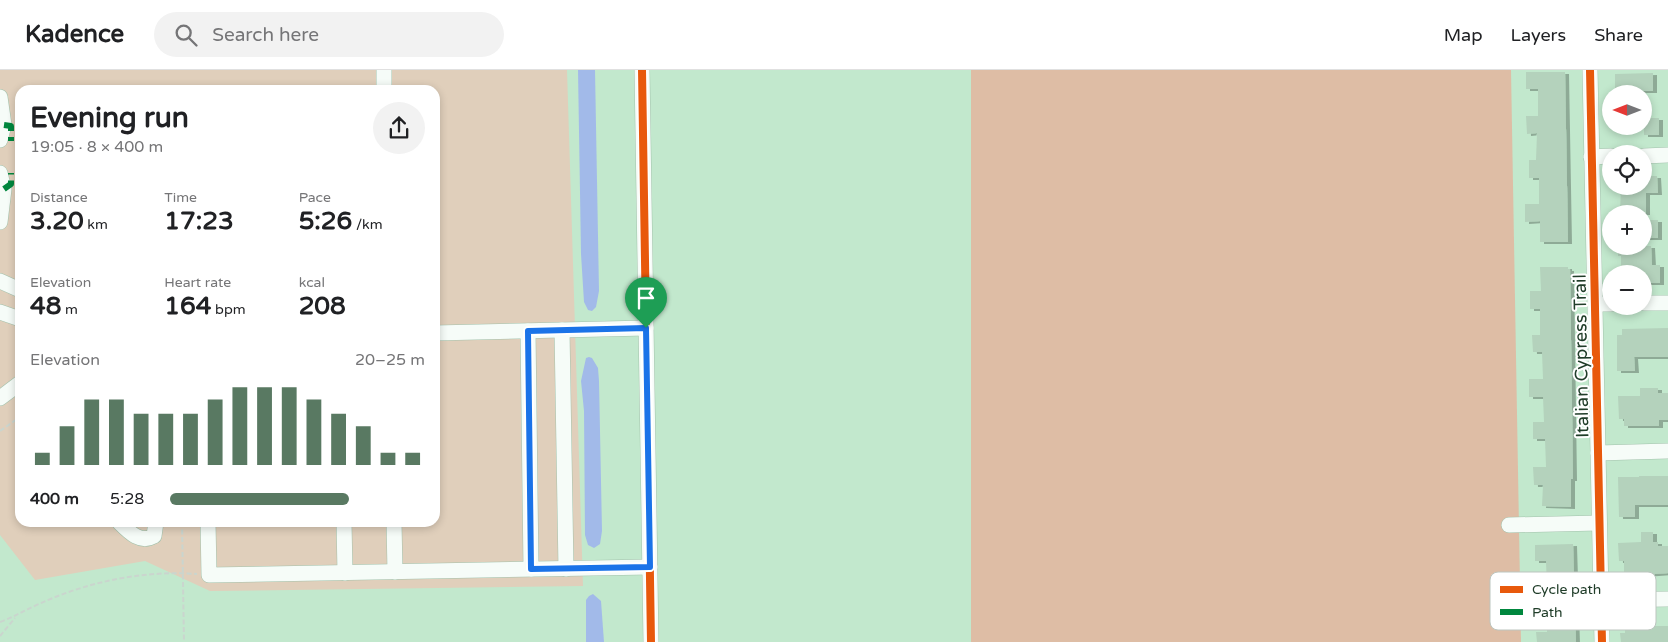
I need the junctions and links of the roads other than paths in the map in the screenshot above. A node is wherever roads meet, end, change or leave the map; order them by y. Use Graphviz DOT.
graph roads {
  1 [pos="384,70"];
  2 [pos="642,70"];
  3 [pos="1590,70"];
  4 [pos="384,85"];
  5 [pos="0,97"];
  6 [pos="5,140"];
  7 [pos="1668,155"];
  8 [pos="1602,156"];
  9 [pos="1652,156"];
  10 [pos="1591,157"];
  11 [pos="6,173"];
  12 [pos="0,222"];
  13 [pos="0,282"];
  14 [pos="15,288"];
  15 [pos="1652,303"];
  16 [pos="1668,303"];
  17 [pos="1594,304"];
  18 [pos="1602,304"];
  19 [pos="0,312"];
  20 [pos="15,317"];
  21 [pos="646,328"];
  22 [pos="562,330"];
  23 [pos="528,331"];
  24 [pos="440,333"];
  25 [pos="15,387"];
  26 [pos="0,398"];
  27 [pos="1668,451"];
  28 [pos="1598,453"];
  29 [pos="1599,523"];
  30 [pos="1509,525"];
  31 [pos="124,527"];
  32 [pos="155,527"];
  33 [pos="208,527"];
  34 [pos="344,527"];
  35 [pos="394,527"];
  36 [pos="650,567"];
  37 [pos="531,569"];
  38 [pos="566,569"];
  39 [pos="395,572"];
  40 [pos="1600,572"];
  41 [pos="345,573"];
  42 [pos="651,642"];
  1 -- 4 [label="street"];
  2 -- 21 [label="street"];
  3 -- 10 [label="street, Italian Cypress Trail"];
  5 -- 6 [label="street"];
  7 -- 9 [label="street"];
  8 -- 10 [label="street"];
  10 -- 17 [label="street, Italian Cypress Trail"];
  11 -- 12 [label="street"];
  13 -- 14 [label="street"];
  15 -- 16 [label="street"];
  17 -- 18 [label="street"];
  17 -- 28 [label="street, Italian Cypress Trail"];
  19 -- 20 [label="street"];
  21 -- 22 [label="street"];
  21 -- 36 [label="street"];
  22 -- 23 [label="street"];
  22 -- 38 [label="street"];
  23 -- 24 [label="street"];
  23 -- 37 [label="street"];
  25 -- 26 [label="street"];
  27 -- 28 [label="street"];
  28 -- 29 [label="street, Italian Cypress Trail"];
  29 -- 30 [label="street"];
  29 -- 40 [label="street, Italian Cypress Trail"];
  31 -- 32 [label="street"];
  33 -- 41 [label="street"];
  34 -- 41 [label="street"];
  35 -- 39 [label="street"];
  36 -- 38 [label="street"];
  36 -- 42 [label="street"];
  37 -- 38 [label="street"];
  37 -- 39 [label="street"];
  39 -- 41 [label="street"];
}
